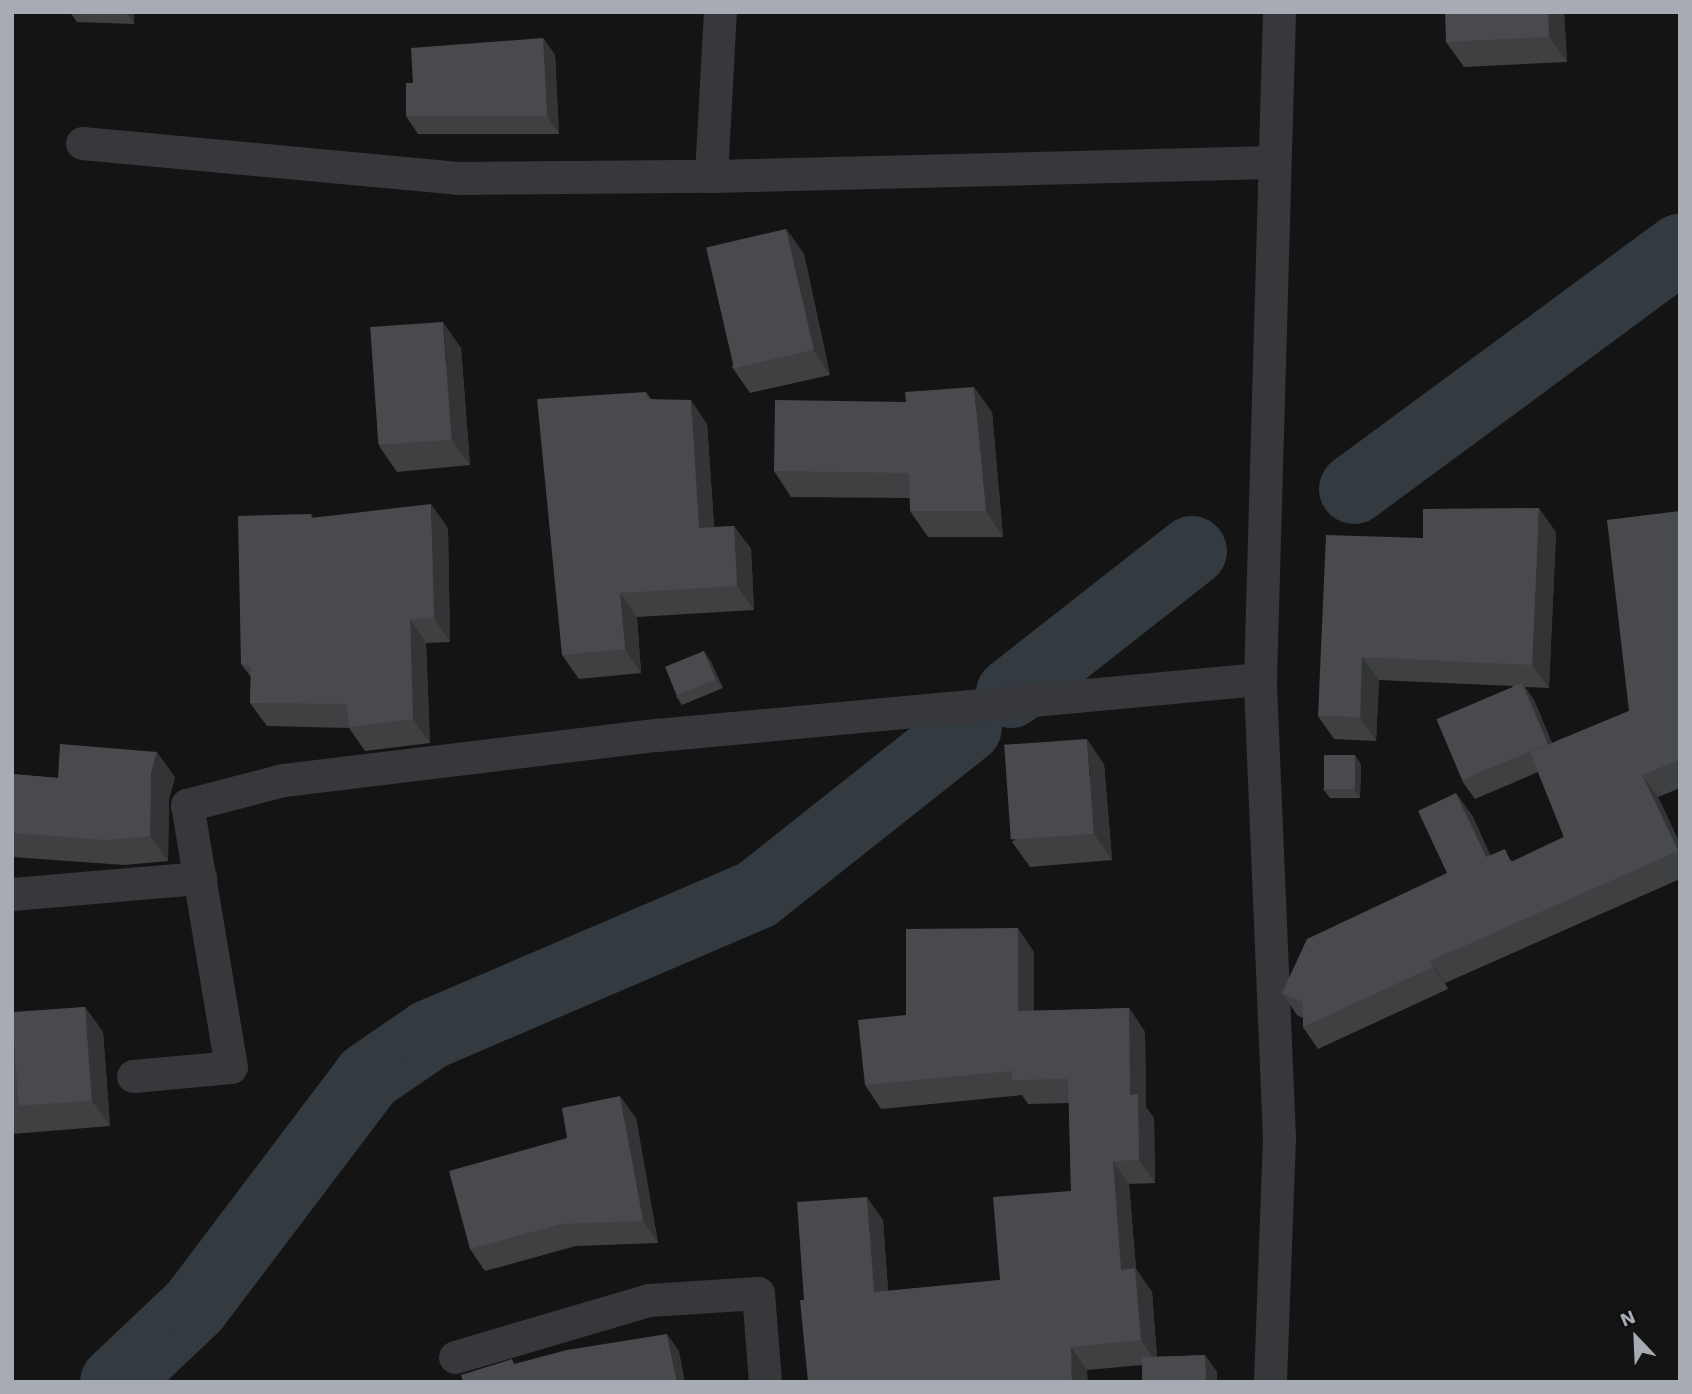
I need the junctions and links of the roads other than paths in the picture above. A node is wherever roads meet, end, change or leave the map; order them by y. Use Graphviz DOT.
graph roads {
  1 [pos="720,12"];
  2 [pos="1279,12"];
  3 [pos="82,144"];
  4 [pos="1274,162"];
  5 [pos="711,176"];
  6 [pos="1261,679"];
  7 [pos="200,878"];
  8 [pos="12,894"];
  9 [pos="133,1076"];
  10 [pos="455,1357"];
  11 [pos="765,1382"];
  12 [pos="1270,1382"];
  1 -- 5 [label="street"];
  2 -- 4 [label="street"];
  3 -- 5 [label="street"];
  4 -- 5 [label="street"];
  4 -- 6 [label="street"];
  6 -- 7 [label="street"];
  6 -- 12 [label="street"];
  7 -- 8 [label="street"];
  7 -- 9 [label="street"];
  10 -- 11 [label="street"];
}
